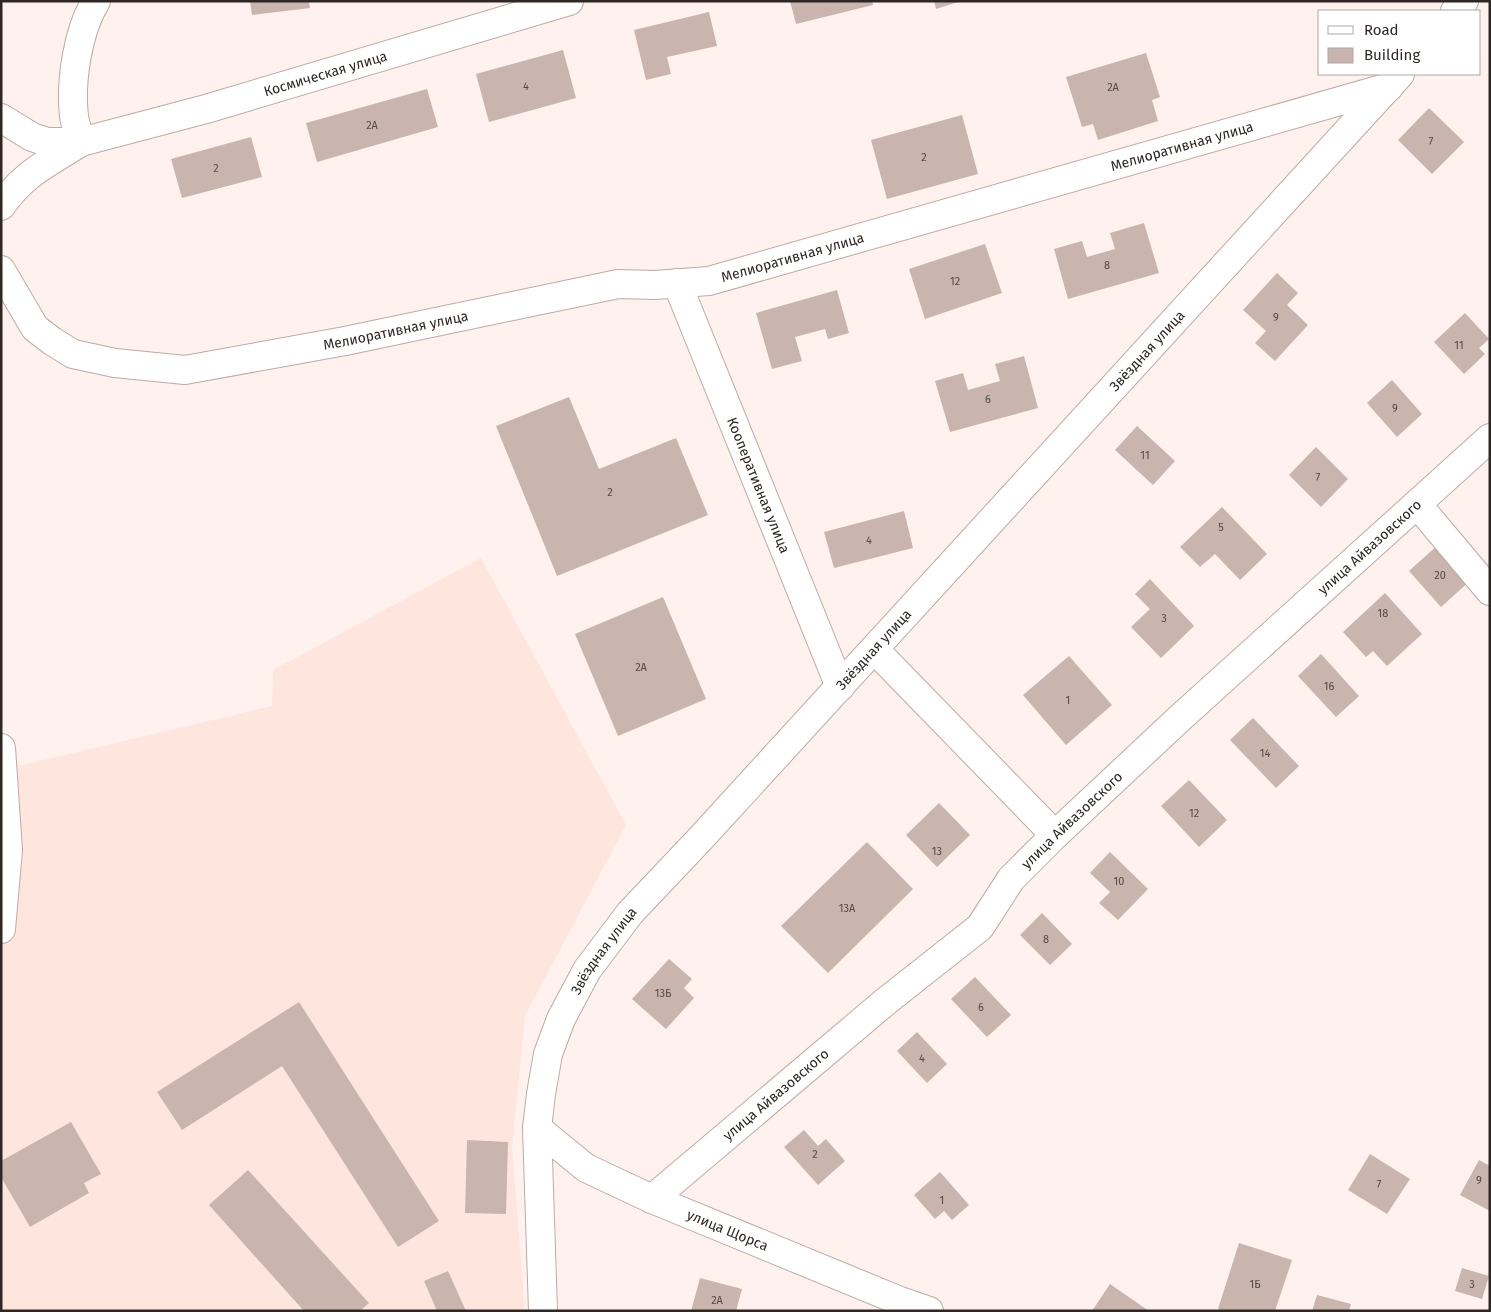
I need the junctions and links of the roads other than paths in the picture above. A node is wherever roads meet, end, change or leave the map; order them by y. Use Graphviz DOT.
graph roads {
  1 [pos="96,1"];
  2 [pos="570,1"];
  3 [pos="1395,80"];
  4 [pos="1,118"];
  5 [pos="81,142"];
  6 [pos="1,206"];
  7 [pos="1,270"];
  8 [pos="677,284"];
  9 [pos="1490,438"];
  10 [pos="1417,504"];
  11 [pos="1490,592"];
  12 [pos="874,650"];
  13 [pos="840,687"];
  14 [pos="1,748"];
  15 [pos="1055,835"];
  16 [pos="1,929"];
  17 [pos="537,1128"];
  18 [pos="652,1199"];
  19 [pos="543,1311"];
  20 [pos="929,1311"];
  1 -- 5 [label="street"];
  2 -- 5 [label="street, Космическая улица"];
  3 -- 8 [label="street, Мелиоративная улица"];
  3 -- 12 [label="street, Звёздная улица"];
  4 -- 5 [label="street"];
  5 -- 6 [label="street"];
  7 -- 8 [label="street, Мелиоративная улица"];
  8 -- 13 [label="street, Кооперативная улица"];
  9 -- 10 [label="street, улица Айвазовского"];
  10 -- 11 [label="street"];
  10 -- 15 [label="street, улица Айвазовского"];
  12 -- 13 [label="street, Звёздная улица"];
  12 -- 15 [label="street"];
  13 -- 17 [label="street, Звёздная улица"];
  14 -- 16 [label="street"];
  15 -- 18 [label="street, улица Айвазовского"];
  17 -- 18 [label="street, улица Щорса"];
  17 -- 19 [label="street, Звёздная улица"];
  18 -- 20 [label="street, улица Щорса"];
}
